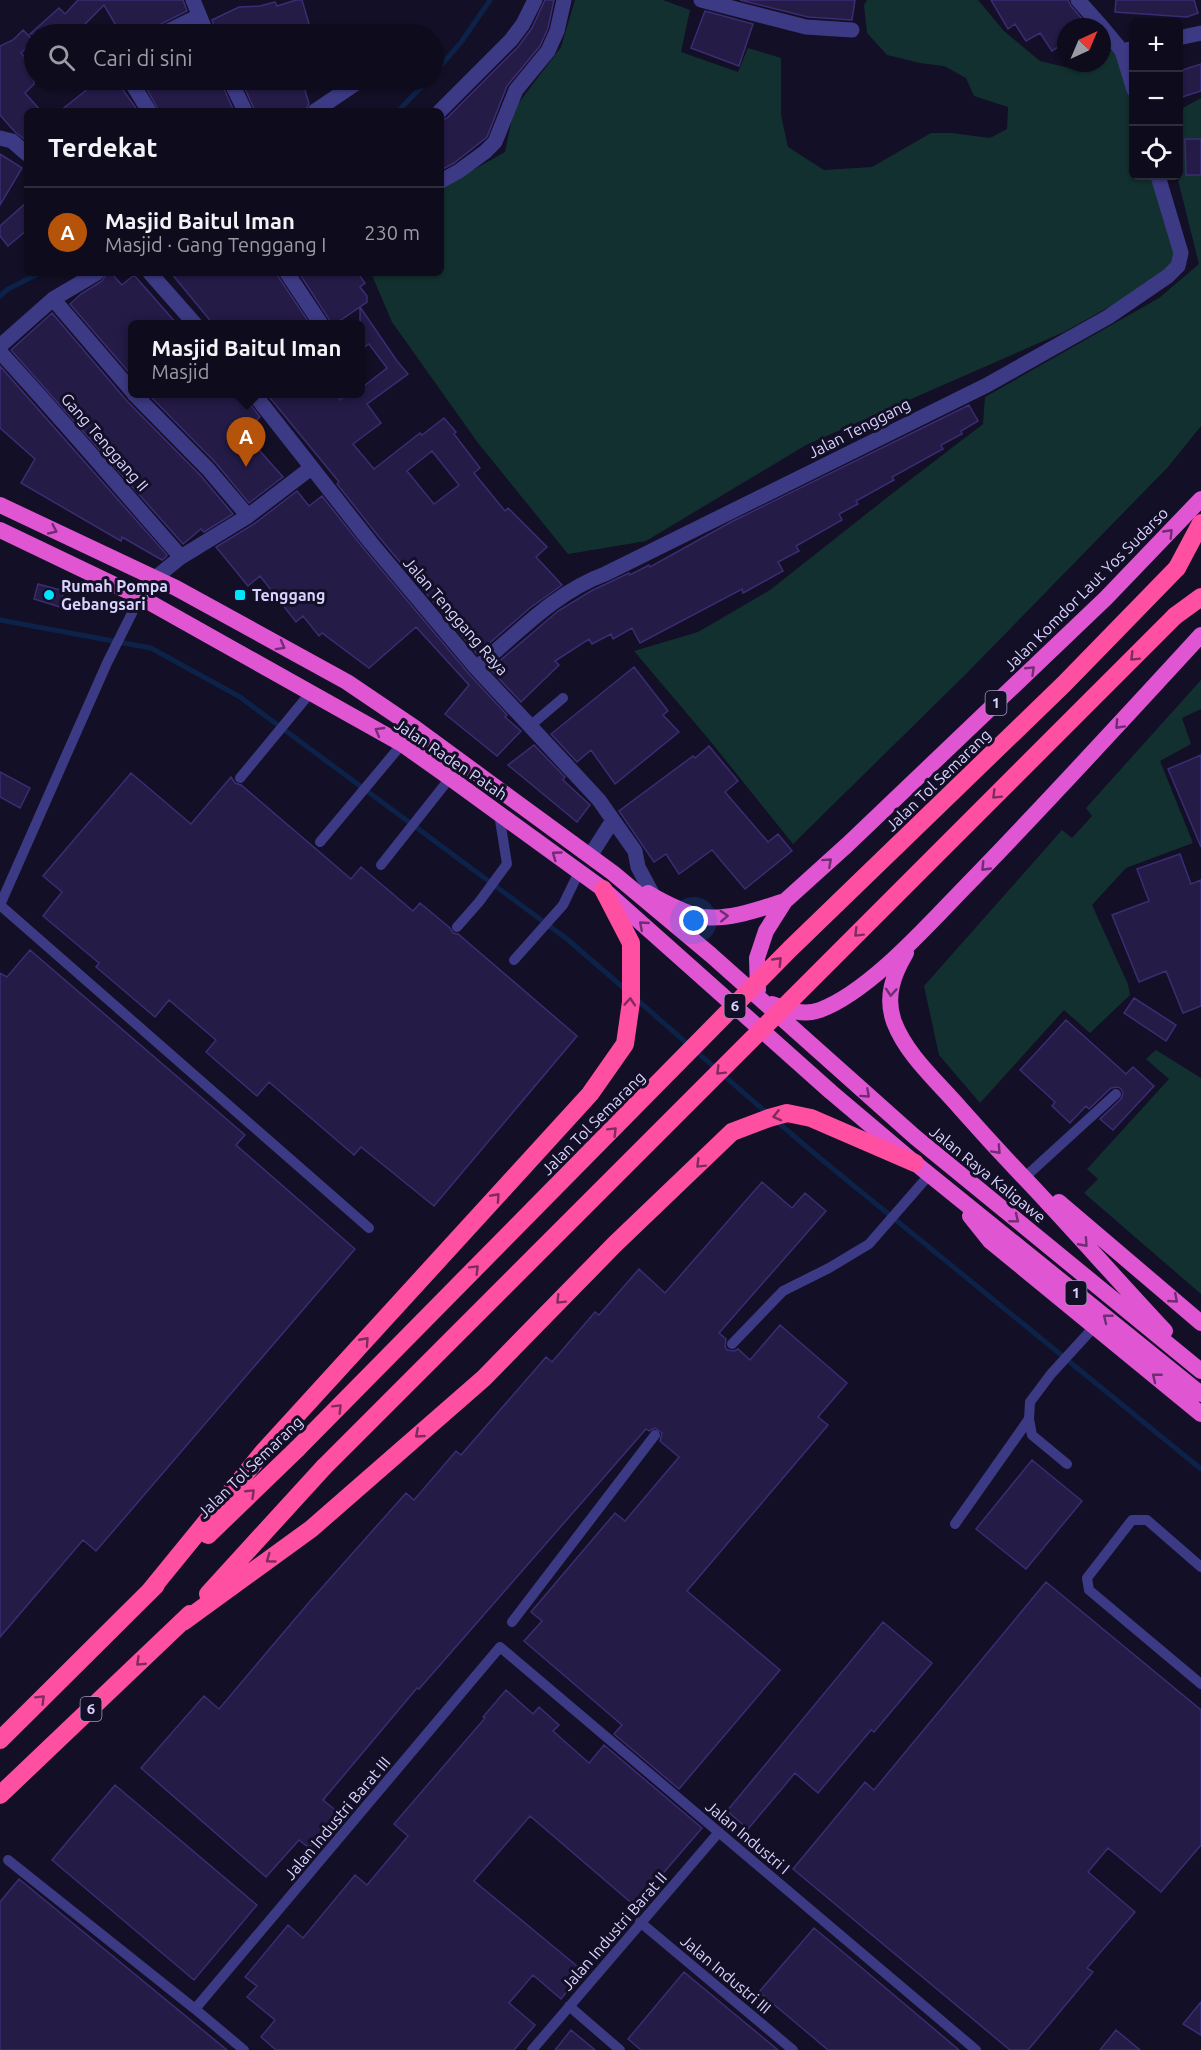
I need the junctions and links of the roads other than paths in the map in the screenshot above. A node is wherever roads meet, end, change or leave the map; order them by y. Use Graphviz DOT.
graph roads {
  1 [pos="193,0"];
  2 [pos="535,0"];
  3 [pos="564,0"];
  4 [pos="701,0"];
  5 [pos="1078,0"];
  6 [pos="199,16"];
  7 [pos="1094,18"];
  8 [pos="183,24"];
  9 [pos="203,24"];
  10 [pos="852,30"];
  11 [pos="1201,33"];
  12 [pos="1111,35"];
  13 [pos="1183,37"];
  14 [pos="1128,49"];
  15 [pos="1131,72"];
  16 [pos="136,90"];
  17 [pos="235,90"];
  18 [pos="346,90"];
  19 [pos="147,108"];
  20 [pos="244,108"];
  21 [pos="319,108"];
  22 [pos="443,108"];
  23 [pos="0,128"];
  24 [pos="6,140"];
  25 [pos="24,152"];
  26 [pos="444,179"];
  27 [pos="1159,180"];
  28 [pos="92,276"];
  29 [pos="153,276"];
  30 [pos="289,276"];
  31 [pos="53,300"];
  32 [pos="191,320"];
  33 [pos="318,320"];
  34 [pos="0,346"];
  35 [pos="0,352"];
  36 [pos="128,386"];
  37 [pos="139,398"];
  38 [pos="258,398"];
  39 [pos="311,468"];
  40 [pos="1201,499"];
  41 [pos="0,505"];
  42 [pos="248,516"];
  43 [pos="1201,523"];
  44 [pos="0,530"];
  45 [pos="182,557"];
  46 [pos="155,578"];
  47 [pos="1201,597"];
  48 [pos="136,603"];
  49 [pos="1201,636"];
  50 [pos="476,668"];
  51 [pos="311,692"];
  52 [pos="562,698"];
  53 [pos="530,726"];
  54 [pos="402,744"];
  55 [pos="240,778"];
  56 [pos="450,778"];
  57 [pos="500,814"];
  58 [pos="614,820"];
  59 [pos="320,842"];
  60 [pos="590,856"];
  61 [pos="381,865"];
  62 [pos="579,872"];
  63 [pos="613,873"];
  64 [pos="603,889"];
  65 [pos="654,897"];
  66 [pos="785,901"];
  67 [pos="0,905"];
  68 [pos="456,927"];
  69 [pos="914,940"];
  70 [pos="514,960"];
  71 [pos="683,960"];
  72 [pos="758,999"];
  73 [pos="831,1092"];
  74 [pos="1116,1094"];
  75 [pos="915,1163"];
  76 [pos="930,1174"];
  77 [pos="1027,1181"];
  78 [pos="951,1192"];
  79 [pos="369,1228"];
  80 [pos="1201,1323"];
  81 [pos="1090,1331"];
  82 [pos="732,1344"];
  83 [pos="1201,1371"];
  84 [pos="1201,1394"];
  85 [pos="1201,1414"];
  86 [pos="1029,1419"];
  87 [pos="655,1435"];
  88 [pos="1066,1464"];
  89 [pos="955,1524"];
  90 [pos="1201,1567"];
  91 [pos="149,1592"];
  92 [pos="183,1622"];
  93 [pos="512,1622"];
  94 [pos="501,1647"];
  95 [pos="1201,1684"];
  96 [pos="0,1740"];
  97 [pos="0,1795"];
  98 [pos="719,1832"];
  99 [pos="8,1860"];
  100 [pos="640,1922"];
  101 [pos="569,2006"];
  102 [pos="195,2009"];
  103 [pos="243,2050"];
  104 [pos="532,2050"];
  105 [pos="620,2050"];
  106 [pos="794,2050"];
  107 [pos="976,2050"];
  1 -- 6 [label="street"];
  2 -- 22 [label="street"];
  3 -- 26 [label="street"];
  4 -- 10 [label="street"];
  5 -- 7 [label="street"];
  6 -- 8 [label="street"];
  6 -- 9 [label="street"];
  11 -- 13 [label="street"];
  12 -- 14 [label="street"];
  14 -- 15 [label="street"];
  16 -- 19 [label="street"];
  17 -- 20 [label="street"];
  18 -- 21 [label="street"];
  23 -- 24 [label="street"];
  24 -- 25 [label="street"];
  27 -- 50 [label="street, Jalan Tenggang"];
  28 -- 31 [label="street"];
  29 -- 32 [label="street"];
  30 -- 33 [label="street"];
  31 -- 34 [label="street"];
  31 -- 36 [label="street"];
  35 -- 45 [label="street, Gang Tenggang II"];
  37 -- 42 [label="street"];
  38 -- 39 [label="street, Jalan Tenggang Raya"];
  39 -- 42 [label="street"];
  39 -- 50 [label="street, Jalan Tenggang Raya"];
  66 -- 40 [label="highway, Jalan Komdor Laut Yos Sudarso / 1, one-way"];
  41 -- 46 [label="highway, Jalan Raden Patah, one-way"];
  42 -- 45 [label="street"];
  91 -- 43 [label="highway, Jalan Tol Semarang / 6, one-way, bridge"];
  44 -- 48 [label="highway, Jalan Raden Patah"];
  45 -- 46 [label="street"];
  46 -- 48 [label="street"];
  46 -- 60 [label="highway, Jalan Raden Patah, one-way"];
  47 -- 92 [label="highway, 6, one-way, bridge"];
  48 -- 51 [label="highway, Jalan Raden Patah"];
  48 -- 67 [label="lane"];
  49 -- 69 [label="highway, 1, one-way"];
  50 -- 53 [label="street, Jalan Tenggang Raya"];
  54 -- 51 [label="highway, Jalan Raden Patah, one-way"];
  51 -- 55 [label="lane"];
  52 -- 53 [label="lane"];
  53 -- 58 [label="street, Jalan Tenggang Raya"];
  54 -- 56 [label="highway, Jalan Raden Patah"];
  54 -- 59 [label="lane"];
  56 -- 57 [label="highway, Jalan Raden Patah"];
  56 -- 61 [label="lane"];
  62 -- 57 [label="highway, Jalan Raden Patah, one-way"];
  57 -- 68 [label="lane"];
  58 -- 60 [label="street"];
  58 -- 65 [label="street, Jalan Tenggang Raya"];
  60 -- 63 [label="highway, Jalan Raden Patah"];
  62 -- 64 [label="highway, Jalan Raden Patah"];
  62 -- 70 [label="lane"];
  63 -- 65 [label="highway"];
  63 -- 72 [label="highway, Jalan Raden Patah"];
  71 -- 64 [label="highway, Jalan Raden Patah, one-way"];
  91 -- 64 [label="highway, one-way"];
  65 -- 66 [label="highway, one-way"];
  66 -- 72 [label="highway, 1"];
  67 -- 79 [label="lane"];
  69 -- 72 [label="highway"];
  69 -- 77 [label="highway, 1, one-way"];
  71 -- 72 [label="highway"];
  71 -- 73 [label="highway, Jalan Raden Patah"];
  72 -- 73 [label="highway, 1"];
  72 -- 83 [label="highway, Jalan Raya Kaligawe, one-way"];
  73 -- 75 [label="highway, 1"];
  74 -- 77 [label="lane"];
  75 -- 76 [label="highway, 1"];
  75 -- 92 [label="highway, one-way"];
  76 -- 78 [label="highway, 1"];
  76 -- 82 [label="lane"];
  77 -- 80 [label="highway, one-way"];
  77 -- 83 [label="highway, 1, one-way"];
  78 -- 81 [label="highway"];
  84 -- 78 [label="highway, 1, one-way"];
  85 -- 81 [label="highway, one-way"];
  81 -- 86 [label="lane"];
  86 -- 88 [label="lane"];
  86 -- 89 [label="lane"];
  87 -- 93 [label="lane"];
  90 -- 95 [label="lane"];
  96 -- 91 [label="highway, Jalan Tol Semarang / 6, one-way"];
  92 -- 97 [label="highway, 6, one-way"];
  94 -- 98 [label="lane, Jalan Industri I"];
  94 -- 102 [label="lane, Jalan Industri Barat III"];
  98 -- 100 [label="lane, Jalan Industri Barat II"];
  98 -- 107 [label="lane, Jalan Industri I"];
  99 -- 102 [label="lane"];
  100 -- 101 [label="lane, Jalan Industri Barat II"];
  100 -- 106 [label="lane, Jalan Industri III"];
  101 -- 104 [label="lane, Jalan Industri Barat II"];
  101 -- 105 [label="lane"];
  102 -- 103 [label="lane"];
}
